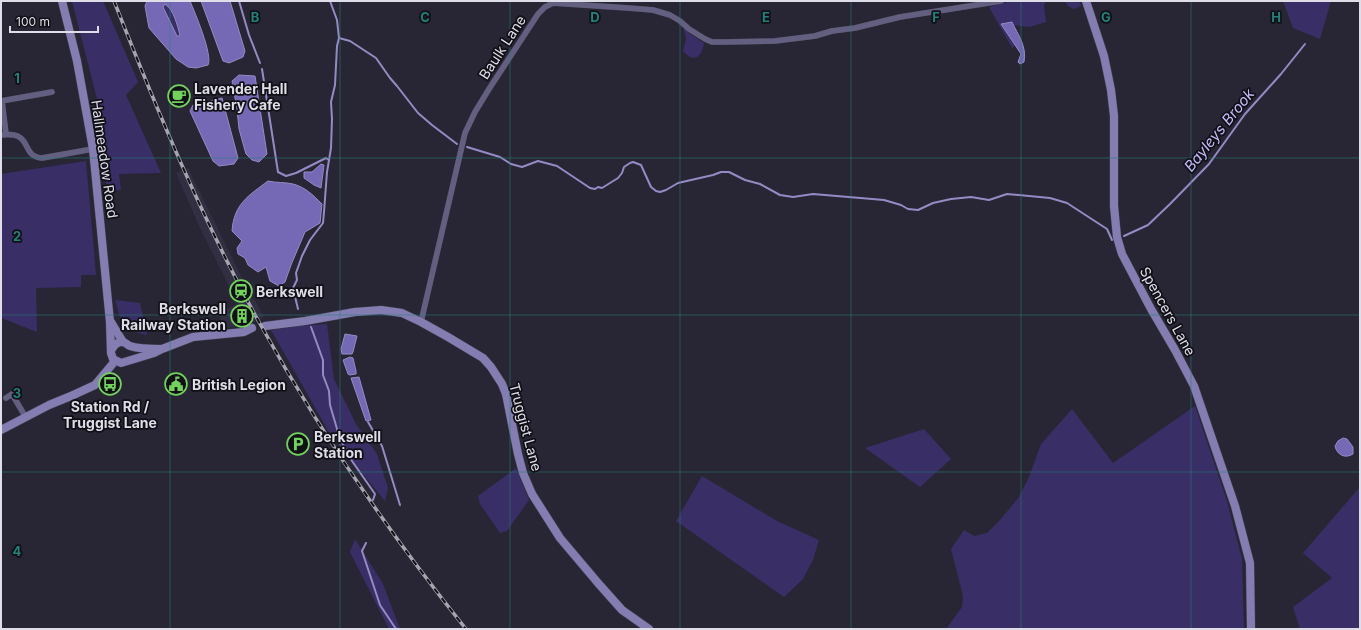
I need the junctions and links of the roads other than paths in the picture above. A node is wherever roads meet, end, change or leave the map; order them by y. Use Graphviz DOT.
graph roads {
  1 [pos="62,1"];
  2 [pos="1001,1"];
  3 [pos="1086,1"];
  4 [pos="52,92"];
  5 [pos="2,101"];
  6 [pos="4,135"];
  7 [pos="93,149"];
  8 [pos="110,322"];
  9 [pos="421,322"];
  10 [pos="265,326"];
  11 [pos="252,328"];
  12 [pos="127,344"];
  13 [pos="112,349"];
  14 [pos="162,349"];
  15 [pos="129,360"];
  16 [pos="115,361"];
  17 [pos="6,398"];
  18 [pos="25,416"];
  19 [pos="1,430"];
  20 [pos="649,629"];
  21 [pos="1251,629"];
  1 -- 7 [label="street, Hallmeadow Road"];
  2 -- 9 [label="street, Baulk Lane"];
  3 -- 21 [label="street, Spencers Lane"];
  4 -- 5 [label="street"];
  5 -- 6 [label="street"];
  6 -- 7 [label="street"];
  7 -- 8 [label="street, Hallmeadow Road"];
  8 -- 12 [label="street, Hallmeadow Road"];
  8 -- 13 [label="street, Hallmeadow Road"];
  9 -- 10 [label="street, Truggist Lane"];
  9 -- 20 [label="street, Truggist Lane"];
  11 -- 14 [label="street"];
  12 -- 13 [label="street"];
  12 -- 14 [label="street"];
  12 -- 15 [label="street"];
  13 -- 16 [label="street"];
  14 -- 15 [label="street"];
  15 -- 16 [label="street"];
  16 -- 18 [label="street"];
  17 -- 18 [label="street"];
  18 -- 19 [label="street"];
}
